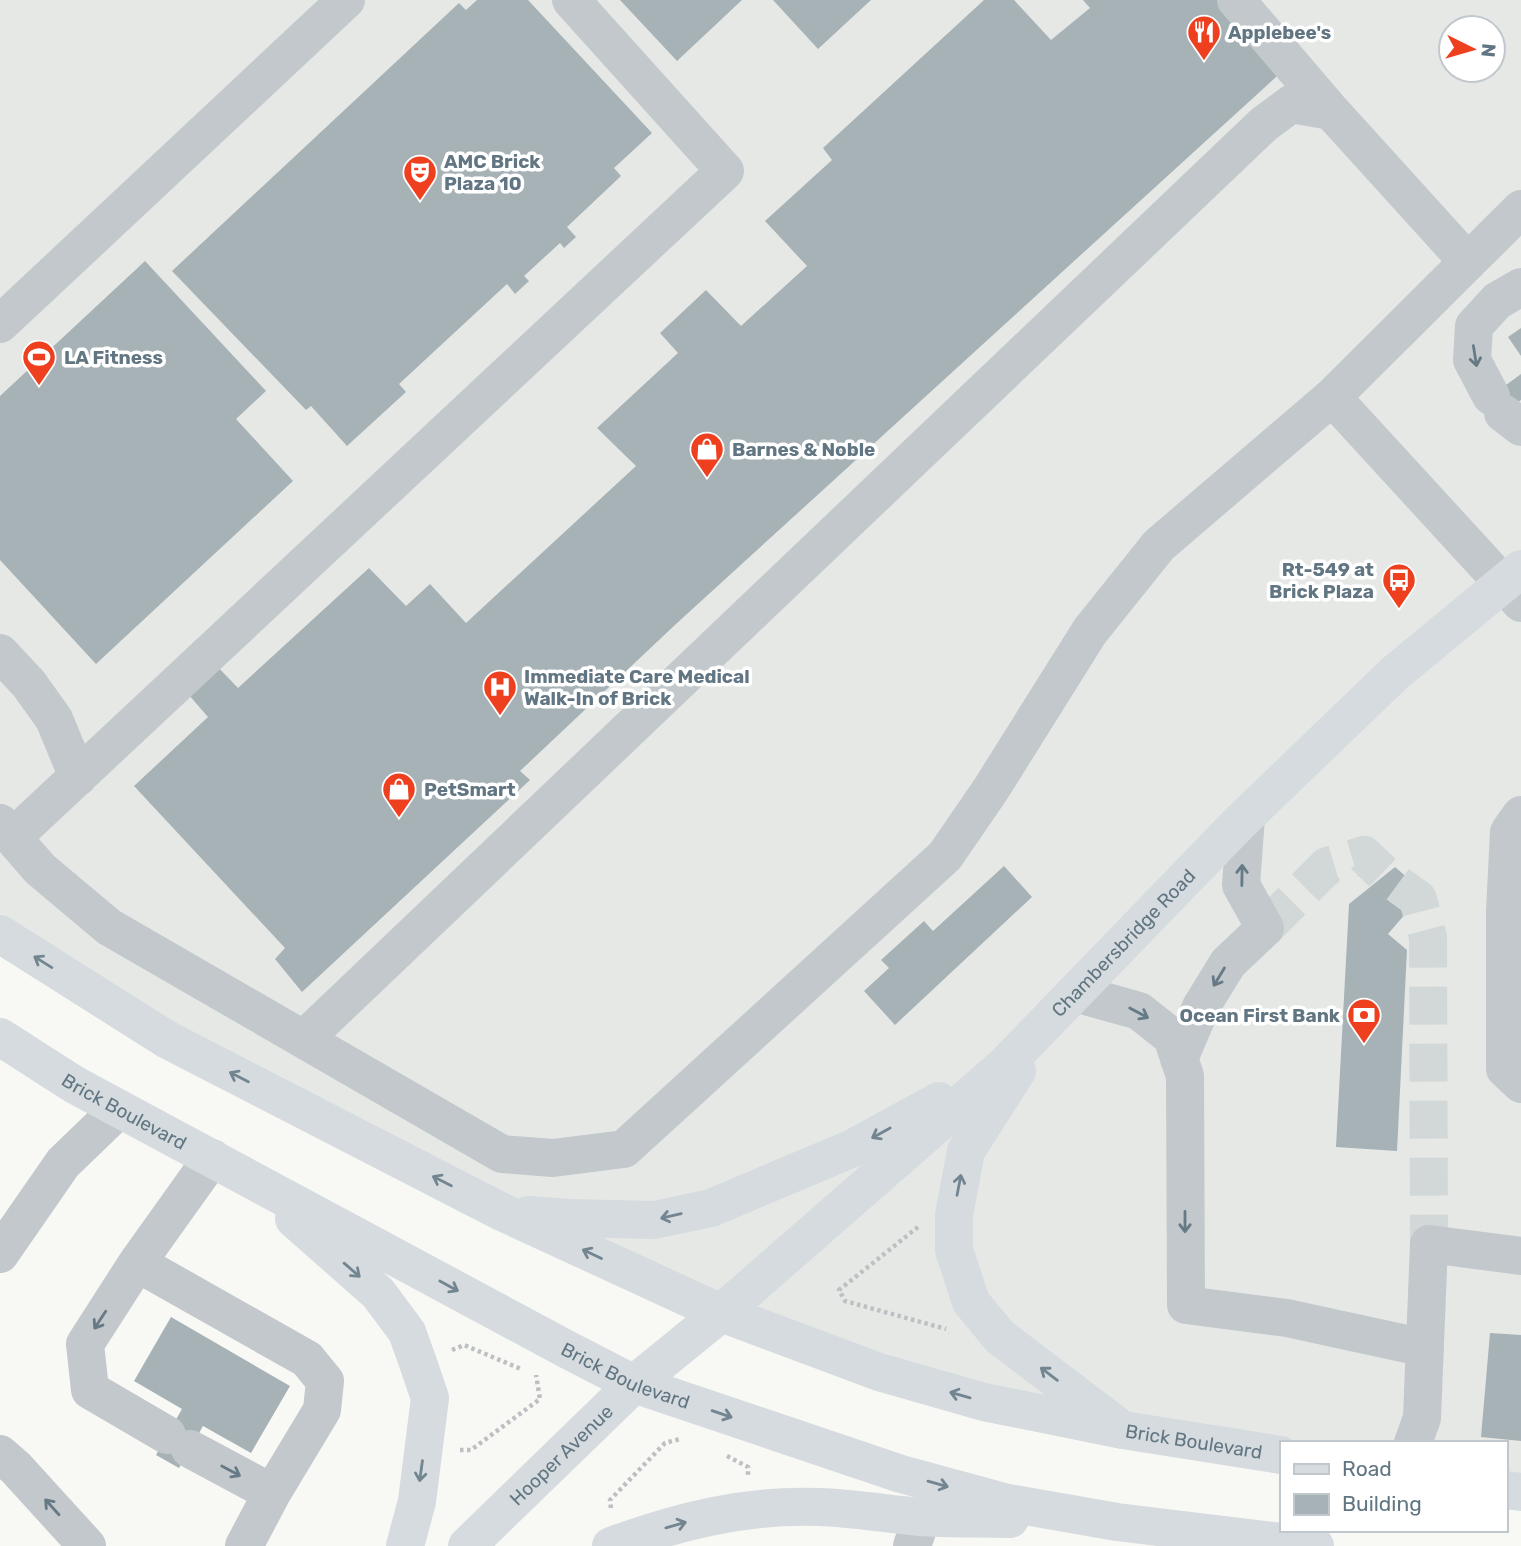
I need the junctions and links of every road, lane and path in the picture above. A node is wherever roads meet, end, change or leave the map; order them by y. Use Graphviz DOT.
graph roads {
  1 [pos="346,0"];
  2 [pos="571,0"];
  3 [pos="1236,0"];
  4 [pos="1331,111"];
  5 [pos="1521,209"];
  6 [pos="1468,262"];
  7 [pos="1521,287"];
  8 [pos="0,324"];
  9 [pos="1332,397"];
  10 [pos="1505,412"];
  11 [pos="1515,585"];
  12 [pos="0,653"];
  13 [pos="78,777"];
  14 [pos="1521,815"];
  15 [pos="1246,817"];
  16 [pos="6,830"];
  17 [pos="0,934"];
  18 [pos="1062,1007"];
  19 [pos="0,1037"];
  20 [pos="304,1039"];
  21 [pos="1179,1059"];
  22 [pos="1005,1065"];
  23 [pos="1521,1084"];
  24 [pos="119,1109"];
  25 [pos="212,1158"];
  26 [pos="245,1176"];
  27 [pos="502,1212"];
  28 [pos="922,1224"];
  29 [pos="0,1254"];
  30 [pos="1521,1256"];
  31 [pos="137,1263"];
  32 [pos="721,1313"];
  33 [pos="959,1333"];
  34 [pos="1425,1349"];
  35 [pos="449,1352"];
  36 [pos="634,1384"];
  37 [pos="1123,1430"];
  38 [pos="1414,1441"];
  39 [pos="692,1443"];
  40 [pos="458,1450"];
  41 [pos="0,1454"];
  42 [pos="725,1455"];
  43 [pos="1280,1455"];
  44 [pos="748,1484"];
  45 [pos="272,1493"];
  46 [pos="611,1508"];
  47 [pos="1135,1529"];
  48 [pos="917,1531"];
  49 [pos="87,1546"];
  50 [pos="244,1546"];
  51 [pos="405,1546"];
  52 [pos="467,1546"];
  53 [pos="611,1546"];
  54 [pos="1308,1546"];
  1 -- 8 [label="lane"];
  2 -- 13 [label="lane"];
  3 -- 4 [label="lane"];
  4 -- 6 [label="lane"];
  4 -- 20 [label="lane"];
  5 -- 6 [label="lane"];
  6 -- 9 [label="lane"];
  7 -- 10 [label="lane, one-way"];
  9 -- 11 [label="lane"];
  9 -- 20 [label="lane"];
  11 -- 15 [label="main road, Chambersbridge Road"];
  12 -- 13 [label="lane"];
  13 -- 16 [label="lane"];
  14 -- 23 [label="lane"];
  15 -- 18 [label="main road, Chambersbridge Road"];
  15 -- 21 [label="lane"];
  16 -- 20 [label="lane"];
  27 -- 17 [label="main road, Brick Boulevard, one-way"];
  18 -- 21 [label="lane, one-way"];
  18 -- 22 [label="main road, Chambersbridge Road"];
  37 -- 18 [label="main road, one-way"];
  19 -- 24 [label="main road, Brick Boulevard"];
  21 -- 34 [label="lane, one-way"];
  22 -- 27 [label="main road, one-way"];
  22 -- 32 [label="main road, Chambersbridge Road"];
  24 -- 25 [label="main road, Brick Boulevard"];
  24 -- 29 [label="lane"];
  25 -- 26 [label="main road, Brick Boulevard"];
  25 -- 31 [label="lane"];
  26 -- 36 [label="main road, Brick Boulevard, one-way"];
  26 -- 51 [label="main road, one-way"];
  32 -- 27 [label="main road, Brick Boulevard, one-way"];
  28 -- 33 [label="path"];
  30 -- 34 [label="lane"];
  31 -- 45 [label="lane"];
  31 -- 45 [label="lane, one-way"];
  32 -- 36 [label="main road, Hooper Avenue"];
  37 -- 32 [label="main road, Brick Boulevard, one-way"];
  34 -- 38 [label="lane"];
  35 -- 40 [label="path"];
  36 -- 47 [label="main road, Brick Boulevard, one-way"];
  36 -- 52 [label="main road, Hooper Avenue"];
  37 -- 43 [label="main road, Brick Boulevard"];
  39 -- 46 [label="path"];
  49 -- 41 [label="lane, one-way"];
  42 -- 44 [label="path"];
  45 -- 50 [label="lane"];
  47 -- 48 [label="main road"];
  47 -- 54 [label="main road, Brick Boulevard"];
  53 -- 48 [label="main road, one-way"];
}
